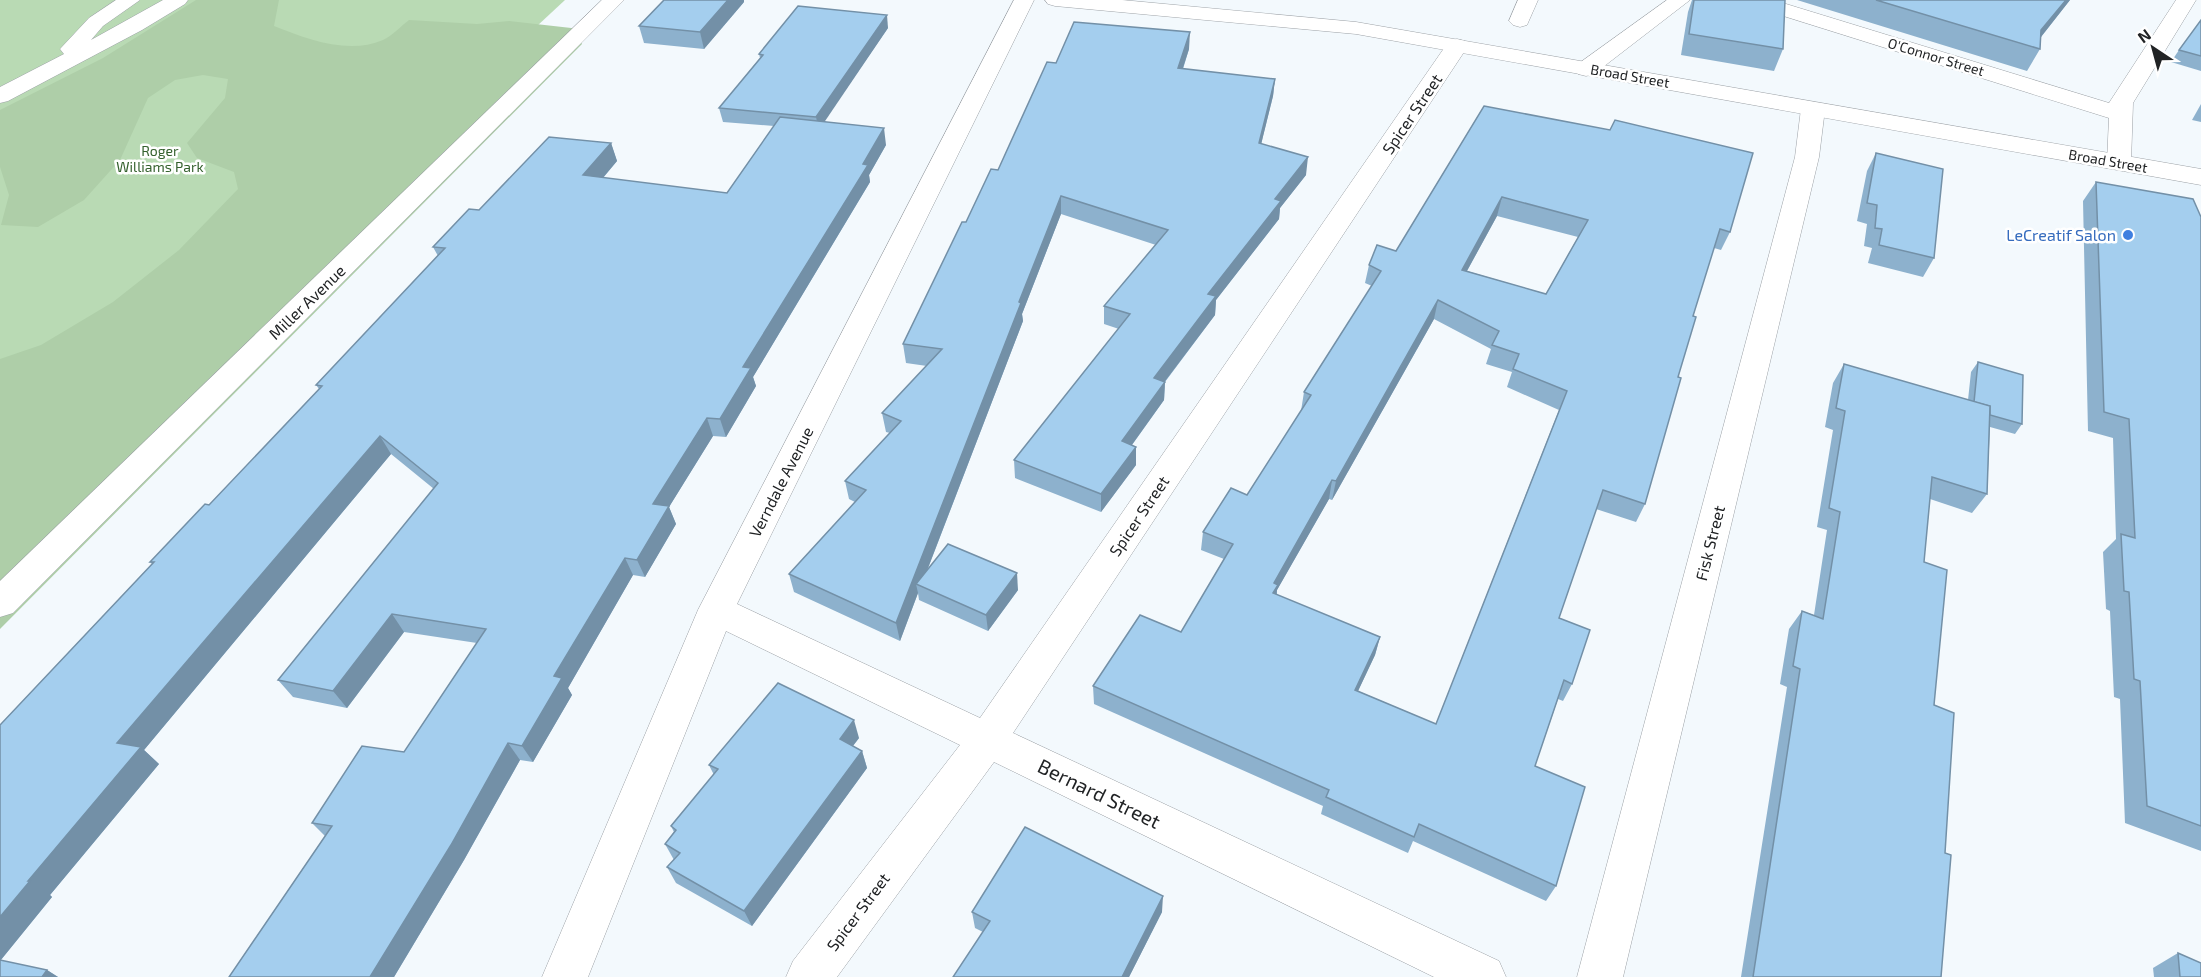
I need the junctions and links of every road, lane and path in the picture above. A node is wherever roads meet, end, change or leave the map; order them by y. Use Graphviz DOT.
graph roads {
  1 [pos="130,0"];
  2 [pos="178,0"];
  3 [pos="614,0"];
  4 [pos="1024,0"];
  5 [pos="1055,0"];
  6 [pos="1528,0"];
  7 [pos="1680,0"];
  8 [pos="1752,0"];
  9 [pos="2186,0"];
  10 [pos="1520,21"];
  11 [pos="1457,46"];
  12 [pos="59,65"];
  13 [pos="1586,69"];
  14 [pos="0,96"];
  15 [pos="1813,109"];
  16 [pos="2120,114"];
  17 [pos="2119,162"];
  18 [pos="2201,177"];
  19 [pos="0,603"];
  20 [pos="716,610"];
  21 [pos="987,740"];
  22 [pos="565,977"];
  23 [pos="809,977"];
  24 [pos="1483,977"];
  25 [pos="1600,977"];
  1 -- 12 [label="street"];
  2 -- 12 [label="street"];
  3 -- 19 [label="street, Miller Avenue"];
  4 -- 20 [label="street, Verndale Avenue"];
  5 -- 11 [label="street, Broad Street"];
  6 -- 10 [label="street"];
  7 -- 13 [label="street"];
  8 -- 16 [label="street, O'Connor Street"];
  9 -- 16 [label="street"];
  11 -- 13 [label="street, Broad Street"];
  11 -- 21 [label="street, Spicer Street"];
  12 -- 14 [label="street"];
  13 -- 15 [label="street, Broad Street"];
  15 -- 17 [label="street, Broad Street"];
  15 -- 25 [label="street, Fisk Street"];
  16 -- 17 [label="street"];
  17 -- 18 [label="street, Broad Street"];
  20 -- 21 [label="street, Bernard Street"];
  20 -- 22 [label="street, Verndale Avenue"];
  21 -- 23 [label="street, Spicer Street"];
  21 -- 24 [label="street, Bernard Street"];
}
